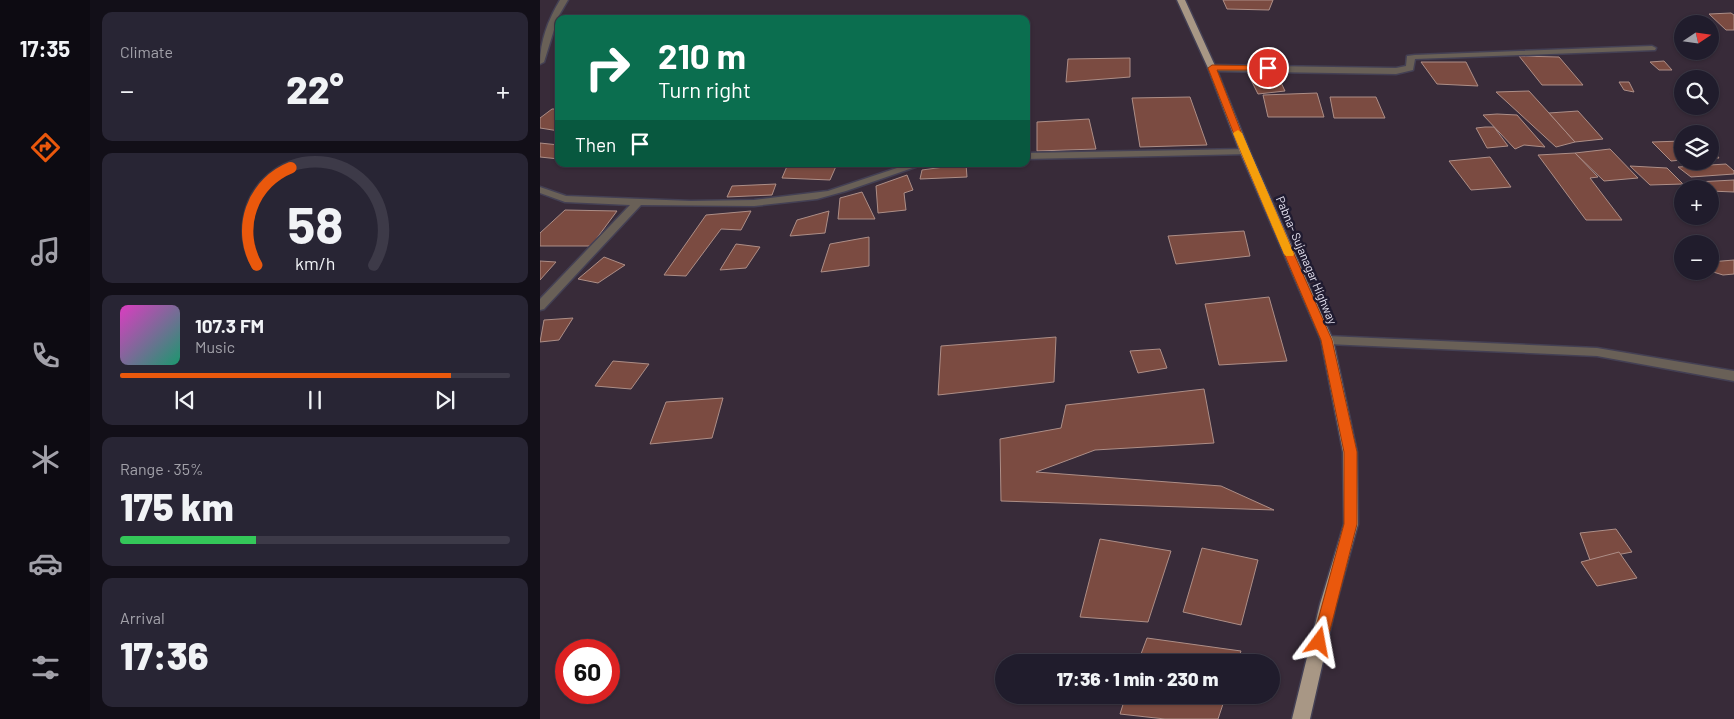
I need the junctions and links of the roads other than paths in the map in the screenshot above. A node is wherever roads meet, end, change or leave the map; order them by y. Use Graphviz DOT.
graph roads {
  1 [pos="564,0"];
  2 [pos="1181,0"];
  3 [pos="555,15"];
  4 [pos="555,15"];
  5 [pos="1652,48"];
  6 [pos="540,62"];
  7 [pos="1212,68"];
  8 [pos="1245,152"];
  9 [pos="1030,156"];
  10 [pos="909,167"];
  11 [pos="540,190"];
  12 [pos="638,202"];
  13 [pos="540,306"];
  14 [pos="1327,340"];
  15 [pos="1734,376"];
  16 [pos="1301,719"];
  1 -- 3 [label="street"];
  2 -- 7 [label="main road, Pabna- Sujanagar Highway"];
  4 -- 6 [label="street"];
  5 -- 7 [label="street"];
  7 -- 8 [label="main road, Pabna- Sujanagar Highway"];
  8 -- 9 [label="street"];
  8 -- 14 [label="main road, Pabna- Sujanagar Highway"];
  10 -- 12 [label="street"];
  11 -- 12 [label="street"];
  12 -- 13 [label="street"];
  14 -- 15 [label="street"];
  14 -- 16 [label="main road, Pabna- Sujanagar Highway"];
}
